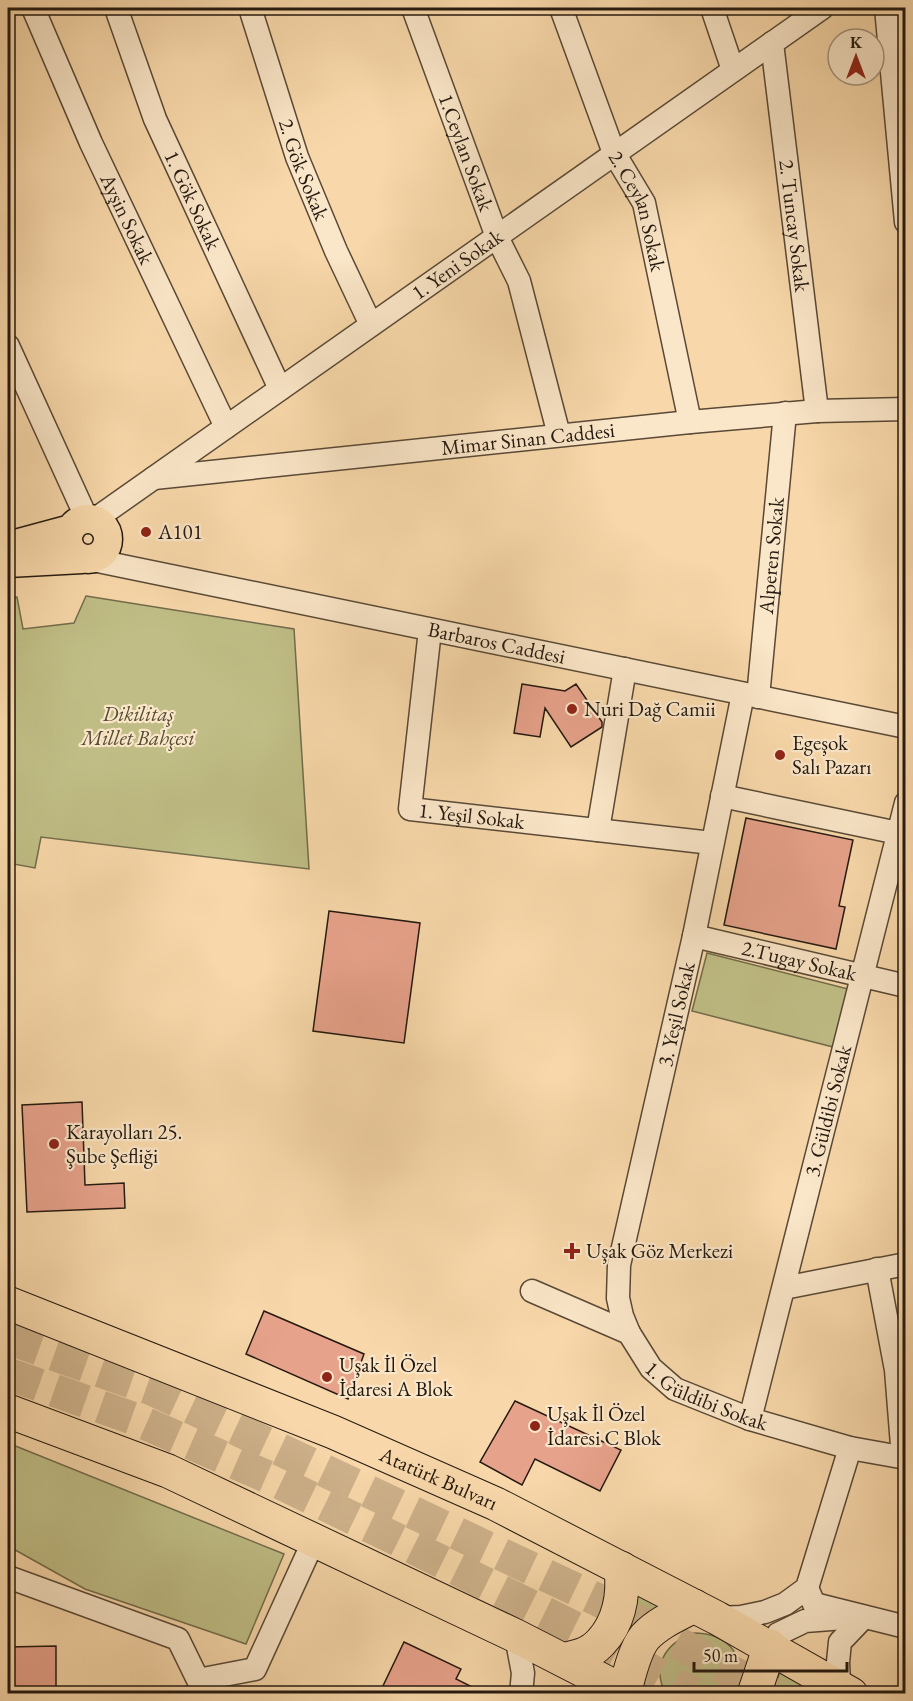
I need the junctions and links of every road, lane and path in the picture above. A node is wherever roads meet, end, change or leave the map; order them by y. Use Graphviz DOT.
graph roads {
  1 [pos="33,8"];
  2 [pos="116,8"];
  3 [pos="250,8"];
  4 [pos="413,8"];
  5 [pos="561,8"];
  6 [pos="712,8"];
  7 [pos="822,8"];
  8 [pos="886,8"];
  9 [pos="772,43"];
  10 [pos="733,70"];
  11 [pos="615,153"];
  12 [pos="906,222"];
  13 [pos="497,237"];
  14 [pos="371,325"];
  15 [pos="8,346"];
  16 [pos="280,389"];
  17 [pos="906,409"];
  18 [pos="817,411"];
  19 [pos="785,413"];
  20 [pos="690,422"];
  21 [pos="225,427"];
  22 [pos="559,435"];
  23 [pos="153,478"];
  24 [pos="84,523"];
  25 [pos="8,546"];
  26 [pos="85,559"];
  27 [pos="8,563"];
  28 [pos="430,630"];
  29 [pos="625,669"];
  30 [pos="750,695"];
  31 [pos="906,727"];
  32 [pos="722,796"];
  33 [pos="906,803"];
  34 [pos="598,830"];
  35 [pos="898,834"];
  36 [pos="712,843"];
  37 [pos="694,936"];
  38 [pos="862,976"];
  39 [pos="906,986"];
  40 [pos="906,1264"];
  41 [pos="877,1269"];
  42 [pos="784,1288"];
  43 [pos="532,1291"];
  44 [pos="8,1303"];
  45 [pos="629,1333"];
  46 [pos="8,1411"];
  47 [pos="750,1419"];
  48 [pos="850,1448"];
  49 [pos="904,1458"];
  50 [pos="314,1540"];
  51 [pos="621,1568"];
  52 [pos="8,1577"];
  53 [pos="807,1588"];
  54 [pos="706,1612"];
  55 [pos="863,1618"];
  56 [pos="906,1627"];
  57 [pos="516,1636"];
  58 [pos="770,1646"];
  59 [pos="564,1660"];
  60 [pos="845,1690"];
  61 [pos="627,1692"];
  62 [pos="521,1694"];
  63 [pos="587,1694"];
  64 [pos="754,1694"];
  65 [pos="806,1694"];
  1 -- 21 [label="street, Ayşin Sokak"];
  2 -- 16 [label="street, 1. Gök Sokak"];
  3 -- 14 [label="street, 2. Gök Sokak"];
  4 -- 13 [label="street, 1.Ceylan Sokak"];
  5 -- 11 [label="street, 2. Ceylan Sokak"];
  6 -- 10 [label="street"];
  7 -- 9 [label="street, 1. Yeni Sokak"];
  8 -- 12 [label="street"];
  9 -- 10 [label="street, 1. Yeni Sokak"];
  9 -- 18 [label="street, 2. Tuncay Sokak"];
  10 -- 11 [label="street, 1. Yeni Sokak"];
  11 -- 13 [label="street, 1. Yeni Sokak"];
  11 -- 20 [label="street, 2. Ceylan Sokak"];
  13 -- 14 [label="street, 1. Yeni Sokak"];
  13 -- 22 [label="street, 1.Ceylan Sokak"];
  14 -- 16 [label="street, 1. Yeni Sokak"];
  15 -- 24 [label="street"];
  16 -- 21 [label="street, 1. Yeni Sokak"];
  17 -- 18 [label="street, Mimar Sinan Caddesi"];
  18 -- 19 [label="street, Mimar Sinan Caddesi"];
  19 -- 20 [label="street, Mimar Sinan Caddesi"];
  19 -- 30 [label="street, Alperen Sokak"];
  20 -- 22 [label="street, Mimar Sinan Caddesi"];
  21 -- 23 [label="street, 1. Yeni Sokak"];
  22 -- 23 [label="street, Mimar Sinan Caddesi"];
  23 -- 24 [label="street, 1. Yeni Sokak"];
  24 -- 25 [label="main road"];
  24 -- 26 [label="main road"];
  26 -- 27 [label="main road"];
  26 -- 28 [label="street, Barbaros Caddesi"];
  28 -- 29 [label="street, Barbaros Caddesi"];
  28 -- 34 [label="street, 1. Yeşil Sokak"];
  29 -- 30 [label="street, Barbaros Caddesi"];
  29 -- 34 [label="street"];
  30 -- 31 [label="street, Barbaros Caddesi"];
  30 -- 32 [label="street, 3. Yeşil Sokak"];
  32 -- 35 [label="street"];
  32 -- 36 [label="street, 3. Yeşil Sokak"];
  33 -- 35 [label="street, 3. Güldibi Sokak"];
  34 -- 36 [label="street, 1. Yeşil Sokak"];
  35 -- 38 [label="street, 3. Güldibi Sokak"];
  36 -- 37 [label="street, 3. Yeşil Sokak"];
  37 -- 38 [label="street, 2.Tugay Sokak"];
  37 -- 45 [label="street, 3. Yeşil Sokak"];
  38 -- 39 [label="street, 2.Tugay Sokak"];
  38 -- 42 [label="street, 3. Güldibi Sokak"];
  40 -- 41 [label="street"];
  41 -- 42 [label="street"];
  41 -- 49 [label="street"];
  42 -- 47 [label="street, 3. Güldibi Sokak"];
  43 -- 45 [label="street, 1. Güldibi Sokak"];
  44 -- 51 [label="highway, Atatürk Bulvarı"];
  45 -- 47 [label="street, 1. Güldibi Sokak"];
  46 -- 50 [label="highway"];
  47 -- 48 [label="street, 1. Güldibi Sokak"];
  48 -- 49 [label="street, 1. Güldibi Sokak"];
  48 -- 53 [label="street"];
  50 -- 52 [label="street"];
  50 -- 57 [label="highway"];
  51 -- 54 [label="highway, Atatürk Bulvarı"];
  51 -- 59 [label="highway"];
  53 -- 54 [label="street"];
  53 -- 55 [label="street"];
  54 -- 58 [label="highway, Atatürk Bulvarı"];
  54 -- 61 [label="highway"];
  55 -- 56 [label="street"];
  55 -- 58 [label="street"];
  55 -- 60 [label="street"];
  57 -- 59 [label="highway"];
  57 -- 62 [label="street"];
  58 -- 60 [label="highway, Atatürk Bulvarı"];
  58 -- 64 [label="highway"];
  59 -- 61 [label="highway"];
  60 -- 65 [label="highway"];
  61 -- 63 [label="street"];
}
